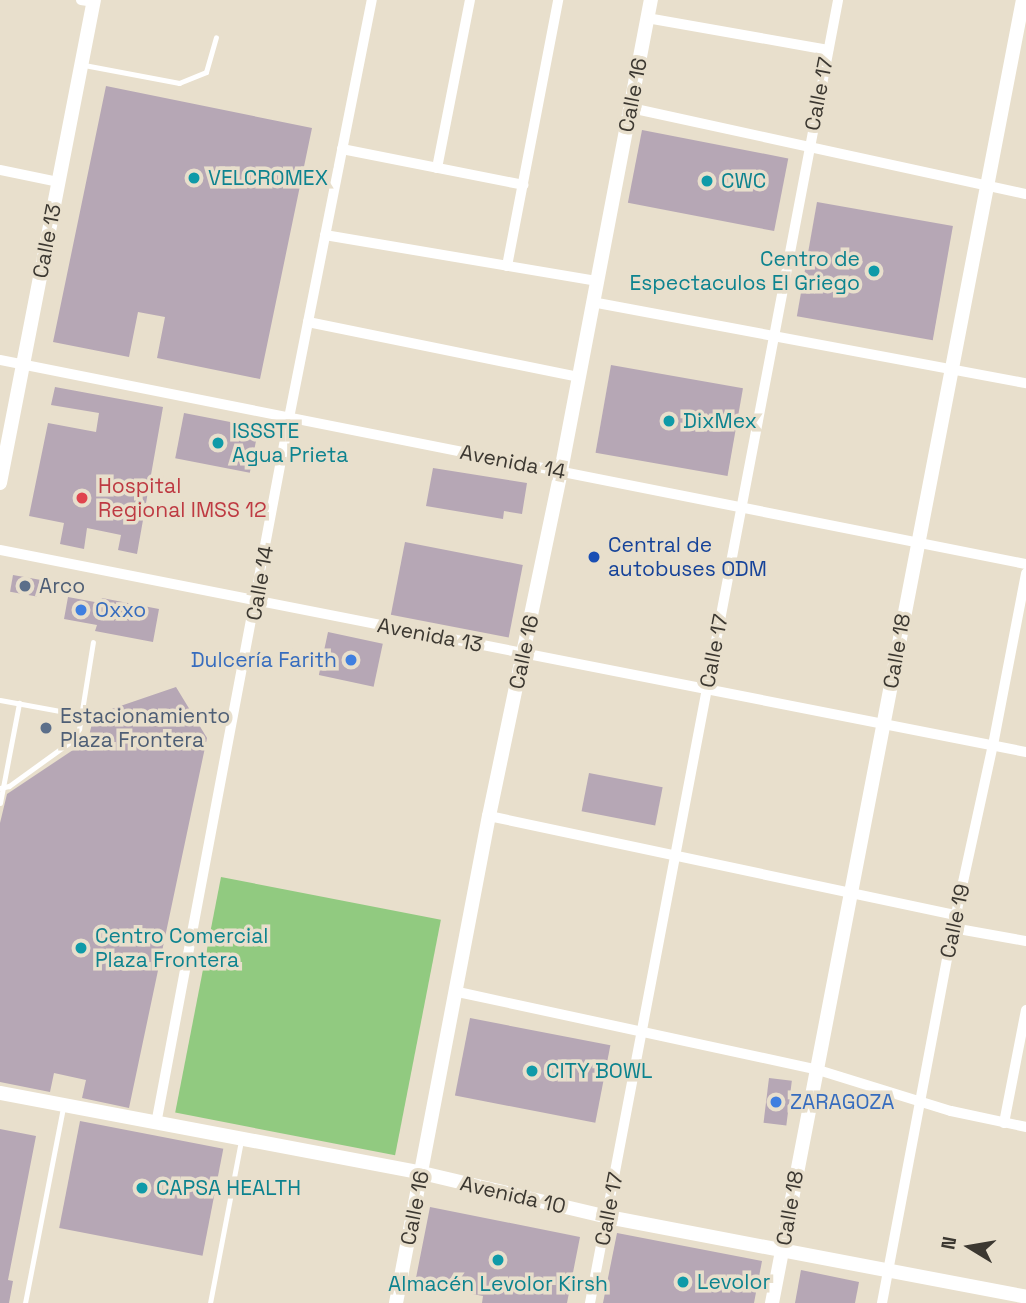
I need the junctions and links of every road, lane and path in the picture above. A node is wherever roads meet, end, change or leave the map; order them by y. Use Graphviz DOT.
graph roads {
  1 [pos="372,0"];
  2 [pos="470,0"];
  3 [pos="558,0"];
  4 [pos="651,0"];
  5 [pos="838,0"];
  6 [pos="1023,0"];
  7 [pos="89,1"];
  8 [pos="647,18"];
  9 [pos="216,37"];
  10 [pos="828,50"];
  11 [pos="81,65"];
  12 [pos="631,108"];
  13 [pos="808,148"];
  14 [pos="342,149"];
  15 [pos="437,168"];
  16 [pos="0,170"];
  17 [pos="58,182"];
  18 [pos="523,185"];
  19 [pos="987,186"];
  20 [pos="1026,194"];
  21 [pos="325,235"];
  22 [pos="508,266"];
  23 [pos="596,281"];
  24 [pos="592,302"];
  25 [pos="308,322"];
  26 [pos="772,333"];
  27 [pos="0,360"];
  28 [pos="23,365"];
  29 [pos="950,370"];
  30 [pos="579,377"];
  31 [pos="1026,383"];
  32 [pos="289,418"];
  33 [pos="561,471"];
  34 [pos="0,483"];
  35 [pos="741,507"];
  36 [pos="917,542"];
  37 [pos="0,550"];
  38 [pos="1026,564"];
  39 [pos="1026,573"];
  40 [pos="257,601"];
  41 [pos="93,642"];
  42 [pos="523,654"];
  43 [pos="706,689"];
  44 [pos="0,700"];
  45 [pos="19,703"];
  46 [pos="82,715"];
  47 [pos="883,724"];
  48 [pos="993,746"];
  49 [pos="1026,752"];
  50 [pos="1,788"];
  51 [pos="0,803"];
  52 [pos="489,816"];
  53 [pos="677,854"];
  54 [pos="850,892"];
  55 [pos="956,915"];
  56 [pos="953,928"];
  57 [pos="1026,941"];
  58 [pos="458,992"];
  59 [pos="1026,1010"];
  60 [pos="643,1031"];
  61 [pos="815,1069"];
  62 [pos="0,1093"];
  63 [pos="919,1102"];
  64 [pos="63,1106"];
  65 [pos="1004,1123"];
  66 [pos="156,1124"];
  67 [pos="1026,1127"];
  68 [pos="241,1140"];
  69 [pos="422,1173"];
  70 [pos="608,1217"];
  71 [pos="782,1251"];
  72 [pos="887,1271"];
  73 [pos="1026,1297"];
  74 [pos="25,1303"];
  75 [pos="210,1303"];
  76 [pos="396,1303"];
  77 [pos="590,1303"];
  78 [pos="772,1303"];
  79 [pos="882,1303"];
  1 -- 14 [label="street, Calle 14"];
  2 -- 15 [label="street"];
  3 -- 18 [label="street"];
  4 -- 8 [label="street, Calle 16"];
  5 -- 10 [label="street, Calle 17"];
  6 -- 19 [label="street, Calle 18"];
  7 -- 11 [label="street, Calle 13"];
  8 -- 10 [label="street"];
  8 -- 12 [label="street, Calle 16"];
  9 -- 11 [label="lane"];
  10 -- 13 [label="street, Calle 17"];
  11 -- 17 [label="street, Calle 13"];
  12 -- 13 [label="street"];
  12 -- 23 [label="street, Calle 16"];
  13 -- 19 [label="street"];
  13 -- 26 [label="street, Calle 17"];
  14 -- 15 [label="street"];
  14 -- 21 [label="street, Calle 14"];
  15 -- 18 [label="street"];
  16 -- 17 [label="street"];
  17 -- 28 [label="street, Calle 13"];
  18 -- 22 [label="street"];
  19 -- 20 [label="street"];
  19 -- 29 [label="street, Calle 18"];
  21 -- 22 [label="street"];
  21 -- 25 [label="street, Calle 14"];
  22 -- 23 [label="street"];
  23 -- 24 [label="street, Calle 16"];
  24 -- 26 [label="street"];
  24 -- 30 [label="street, Calle 16"];
  25 -- 30 [label="street"];
  25 -- 32 [label="street, Calle 14"];
  26 -- 29 [label="street"];
  26 -- 35 [label="street, Calle 17"];
  27 -- 28 [label="street, Avenida 14"];
  28 -- 32 [label="street, Avenida 14"];
  28 -- 34 [label="street, Calle 13"];
  29 -- 31 [label="street"];
  29 -- 36 [label="street, Calle 18"];
  30 -- 33 [label="street, Calle 16"];
  32 -- 33 [label="street, Avenida 14"];
  32 -- 40 [label="street, Calle 14"];
  33 -- 35 [label="street, Avenida 14"];
  33 -- 42 [label="street, Calle 16"];
  35 -- 36 [label="street, Avenida 14"];
  35 -- 43 [label="street, Calle 17"];
  36 -- 38 [label="street, Avenida 14"];
  36 -- 47 [label="street, Calle 18"];
  37 -- 40 [label="street, Avenida 13"];
  39 -- 48 [label="street, Calle 19"];
  40 -- 42 [label="street, Avenida 13"];
  40 -- 66 [label="street, Calle 14"];
  41 -- 46 [label="lane"];
  42 -- 43 [label="street, Avenida 13"];
  42 -- 52 [label="street, Calle 16"];
  43 -- 47 [label="street, Avenida 13"];
  43 -- 53 [label="street, Calle 17"];
  44 -- 45 [label="lane"];
  45 -- 46 [label="lane"];
  45 -- 50 [label="lane"];
  46 -- 50 [label="lane"];
  47 -- 48 [label="street, Avenida 13"];
  47 -- 54 [label="street, Calle 18"];
  48 -- 49 [label="street, Avenida 13"];
  48 -- 55 [label="street, Calle 19"];
  50 -- 51 [label="lane"];
  52 -- 53 [label="street"];
  52 -- 58 [label="street, Calle 16"];
  53 -- 54 [label="street"];
  53 -- 60 [label="street, Calle 17"];
  54 -- 55 [label="street"];
  54 -- 61 [label="street, Calle 18"];
  55 -- 56 [label="street, Calle 19"];
  56 -- 57 [label="street"];
  56 -- 63 [label="street, Calle 19"];
  58 -- 60 [label="street"];
  58 -- 69 [label="street, Calle 16"];
  59 -- 65 [label="street"];
  60 -- 61 [label="street"];
  60 -- 70 [label="street, Calle 17"];
  61 -- 63 [label="street"];
  61 -- 71 [label="street, Calle 18"];
  62 -- 64 [label="street, Avenida 10"];
  63 -- 65 [label="street"];
  63 -- 72 [label="street, Calle 19"];
  64 -- 66 [label="street, Avenida 10"];
  64 -- 74 [label="lane"];
  65 -- 67 [label="street"];
  66 -- 68 [label="street, Avenida 10"];
  68 -- 69 [label="street, Avenida 10"];
  68 -- 75 [label="lane"];
  69 -- 70 [label="street, Avenida 10"];
  69 -- 76 [label="street, Calle 16"];
  70 -- 71 [label="street, Avenida 10"];
  70 -- 77 [label="street, Calle 17"];
  71 -- 72 [label="street, Avenida 10"];
  71 -- 78 [label="street, Calle 18"];
  72 -- 73 [label="street, Avenida 10"];
  72 -- 79 [label="street, Calle 19"];
}
